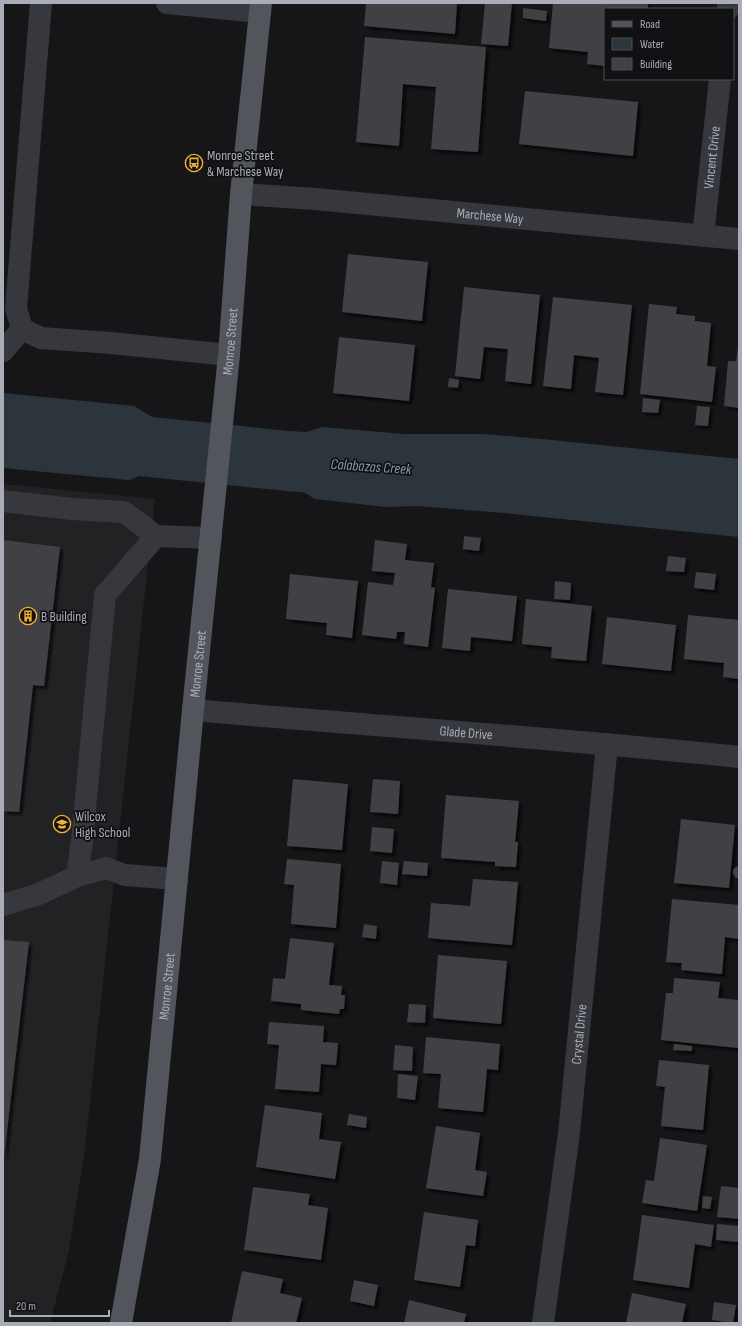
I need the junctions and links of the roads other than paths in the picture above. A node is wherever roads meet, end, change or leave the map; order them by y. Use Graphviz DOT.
graph roads {
  1 [pos="41,3"];
  2 [pos="167,3"];
  3 [pos="260,8"];
  4 [pos="720,80"];
  5 [pos="241,194"];
  6 [pos="702,236"];
  7 [pos="739,239"];
  8 [pos="22,329"];
  9 [pos="3,351"];
  10 [pos="229,355"];
  11 [pos="3,501"];
  12 [pos="156,536"];
  13 [pos="211,538"];
  14 [pos="193,710"];
  15 [pos="607,744"];
  16 [pos="739,757"];
  17 [pos="77,876"];
  18 [pos="177,878"];
  19 [pos="3,906"];
  20 [pos="121,1323"];
  21 [pos="543,1323"];
  1 -- 8 [label="street"];
  2 -- 3 [label="street"];
  3 -- 5 [label="main road, Monroe Street"];
  4 -- 6 [label="street, Vincent Drive"];
  5 -- 6 [label="street, Marchese Way"];
  5 -- 10 [label="main road, Monroe Street"];
  6 -- 7 [label="street, Marchese Way"];
  8 -- 9 [label="street"];
  8 -- 10 [label="street"];
  10 -- 13 [label="main road, Monroe Street"];
  11 -- 12 [label="street"];
  12 -- 13 [label="street"];
  12 -- 17 [label="street"];
  13 -- 14 [label="main road, Monroe Street"];
  14 -- 15 [label="street, Glade Drive"];
  14 -- 18 [label="main road, Monroe Street"];
  15 -- 16 [label="street, Glade Drive"];
  15 -- 21 [label="street, Crystal Drive"];
  17 -- 18 [label="street"];
  17 -- 19 [label="street"];
  18 -- 20 [label="main road, Monroe Street"];
}
